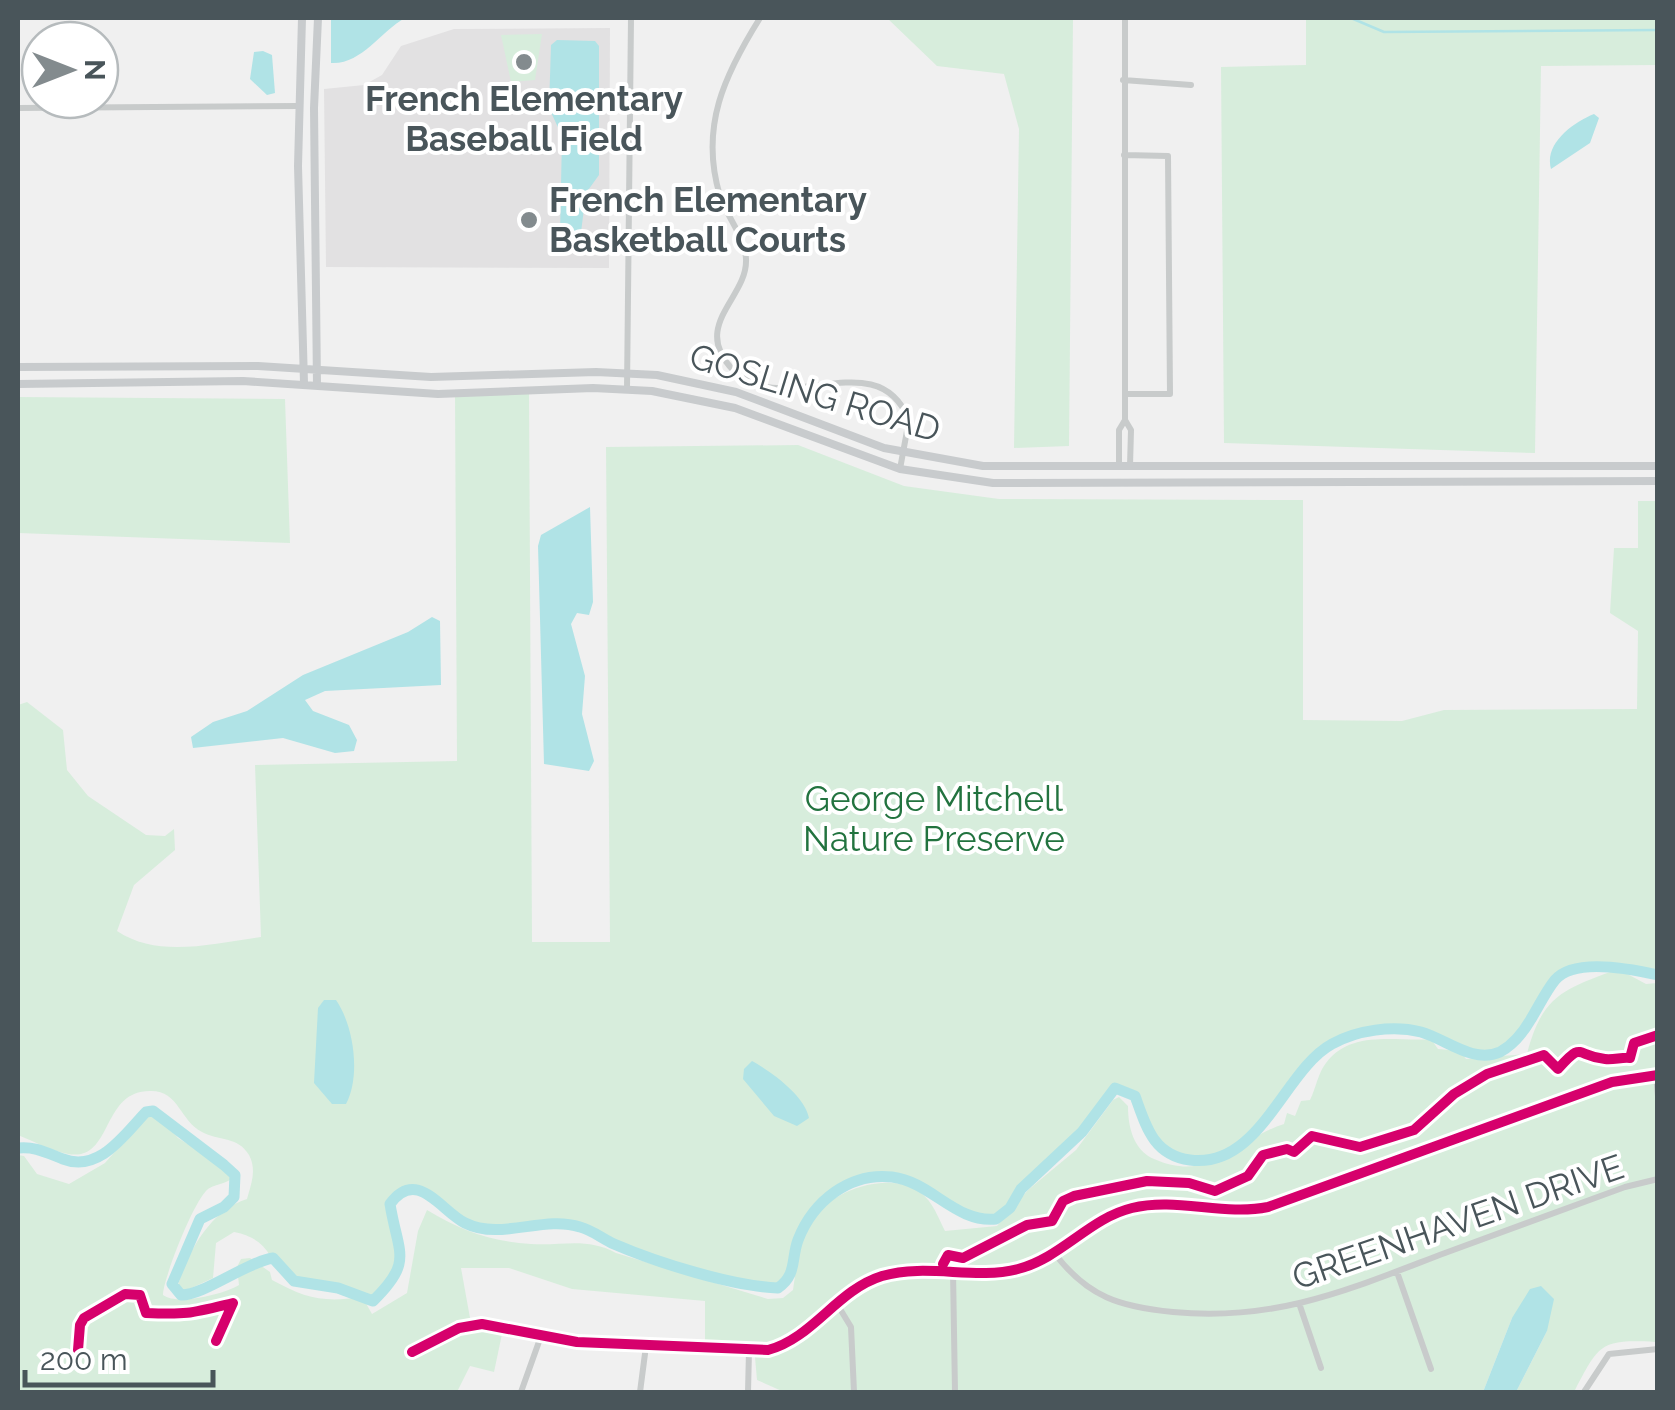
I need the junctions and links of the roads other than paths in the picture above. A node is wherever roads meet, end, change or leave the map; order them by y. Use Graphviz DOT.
graph roads {
  1 [pos="302,18"];
  2 [pos="318,18"];
  3 [pos="631,18"];
  4 [pos="760,18"];
  5 [pos="1125,18"];
  6 [pos="1123,80"];
  7 [pos="1191,85"];
  8 [pos="298,106"];
  9 [pos="18,108"];
  10 [pos="1124,155"];
  11 [pos="18,367"];
  12 [pos="302,368"];
  13 [pos="316,371"];
  14 [pos="627,374"];
  15 [pos="18,384"];
  16 [pos="304,384"];
  17 [pos="317,386"];
  18 [pos="627,389"];
  19 [pos="1125,394"];
  20 [pos="904,454"];
  21 [pos="1658,464"];
  22 [pos="1125,466"];
  23 [pos="900,469"];
  24 [pos="1658,481"];
  25 [pos="1657,1075"];
  26 [pos="1658,1096"];
  27 [pos="1658,1179"];
  28 [pos="1056,1254"];
  29 [pos="954,1271"];
  30 [pos="1397,1272"];
  31 [pos="837,1304"];
  32 [pos="1300,1306"];
  33 [pos="541,1336"];
  34 [pos="646,1346"];
  35 [pos="1658,1350"];
  36 [pos="749,1351"];
  37 [pos="412,1352"];
  38 [pos="1321,1368"];
  39 [pos="1431,1369"];
  40 [pos="522,1392"];
  41 [pos="640,1392"];
  42 [pos="748,1392"];
  43 [pos="854,1392"];
  44 [pos="955,1392"];
  45 [pos="1584,1392"];
  1 -- 8 [label="main road"];
  2 -- 13 [label="main road"];
  3 -- 14 [label="street"];
  4 -- 20 [label="street"];
  5 -- 6 [label="street"];
  6 -- 7 [label="street"];
  6 -- 10 [label="street"];
  8 -- 9 [label="street"];
  8 -- 12 [label="main road"];
  10 -- 19 [label="street"];
  10 -- 19 [label="street"];
  11 -- 12 [label="main road, GOSLING ROAD"];
  12 -- 13 [label="main road, GOSLING ROAD"];
  12 -- 16 [label="main road"];
  13 -- 14 [label="main road, GOSLING ROAD"];
  13 -- 17 [label="main road"];
  14 -- 18 [label="street"];
  14 -- 20 [label="main road, GOSLING ROAD"];
  15 -- 16 [label="main road, GOSLING ROAD"];
  16 -- 17 [label="main road, GOSLING ROAD"];
  17 -- 18 [label="main road, GOSLING ROAD"];
  18 -- 23 [label="main road, GOSLING ROAD"];
  19 -- 22 [label="street"];
  20 -- 22 [label="main road, GOSLING ROAD"];
  20 -- 23 [label="street"];
  21 -- 22 [label="main road, GOSLING ROAD"];
  23 -- 24 [label="main road, GOSLING ROAD"];
  25 -- 26 [label="street"];
  25 -- 28 [label="street"];
  27 -- 30 [label="street, GREENHAVEN DRIVE"];
  28 -- 29 [label="street"];
  28 -- 32 [label="street, GREENHAVEN DRIVE"];
  29 -- 31 [label="street"];
  29 -- 44 [label="street"];
  30 -- 32 [label="street, GREENHAVEN DRIVE"];
  30 -- 39 [label="street"];
  31 -- 36 [label="street"];
  31 -- 43 [label="street"];
  32 -- 38 [label="street"];
  33 -- 34 [label="street"];
  33 -- 37 [label="street"];
  33 -- 40 [label="street"];
  34 -- 36 [label="street"];
  34 -- 41 [label="street"];
  35 -- 45 [label="street"];
  36 -- 42 [label="street"];
}
